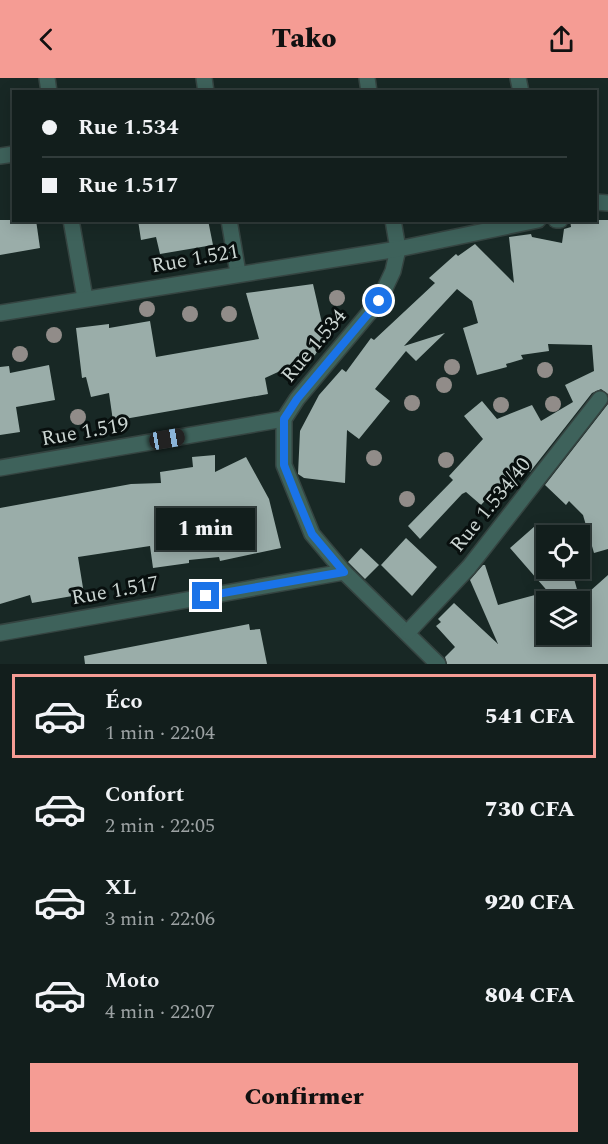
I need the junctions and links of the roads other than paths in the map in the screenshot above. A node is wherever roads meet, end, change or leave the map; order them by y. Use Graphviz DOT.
graph roads {
  1 [pos="71,222"];
  2 [pos="229,222"];
  3 [pos="393,222"];
  4 [pos="528,222"];
  5 [pos="398,249"];
  6 [pos="238,273"];
  7 [pos="85,298"];
  8 [pos="0,314"];
  9 [pos="600,399"];
  10 [pos="284,419"];
  11 [pos="0,468"];
  12 [pos="344,572"];
  13 [pos="408,632"];
  14 [pos="0,633"];
  15 [pos="438,664"];
  1 -- 7 [label="street"];
  2 -- 6 [label="street"];
  3 -- 5 [label="street, Rue 1.534"];
  4 -- 5 [label="street, Rue 1.521"];
  5 -- 6 [label="street, Rue 1.521"];
  5 -- 10 [label="street, Rue 1.534"];
  6 -- 7 [label="street, Rue 1.521"];
  7 -- 8 [label="street, Rue 1.521"];
  9 -- 13 [label="street, Rue 1.534/40"];
  10 -- 11 [label="street, Rue 1.519"];
  10 -- 12 [label="street"];
  12 -- 13 [label="street"];
  12 -- 14 [label="street, Rue 1.517"];
  13 -- 15 [label="street"];
}
